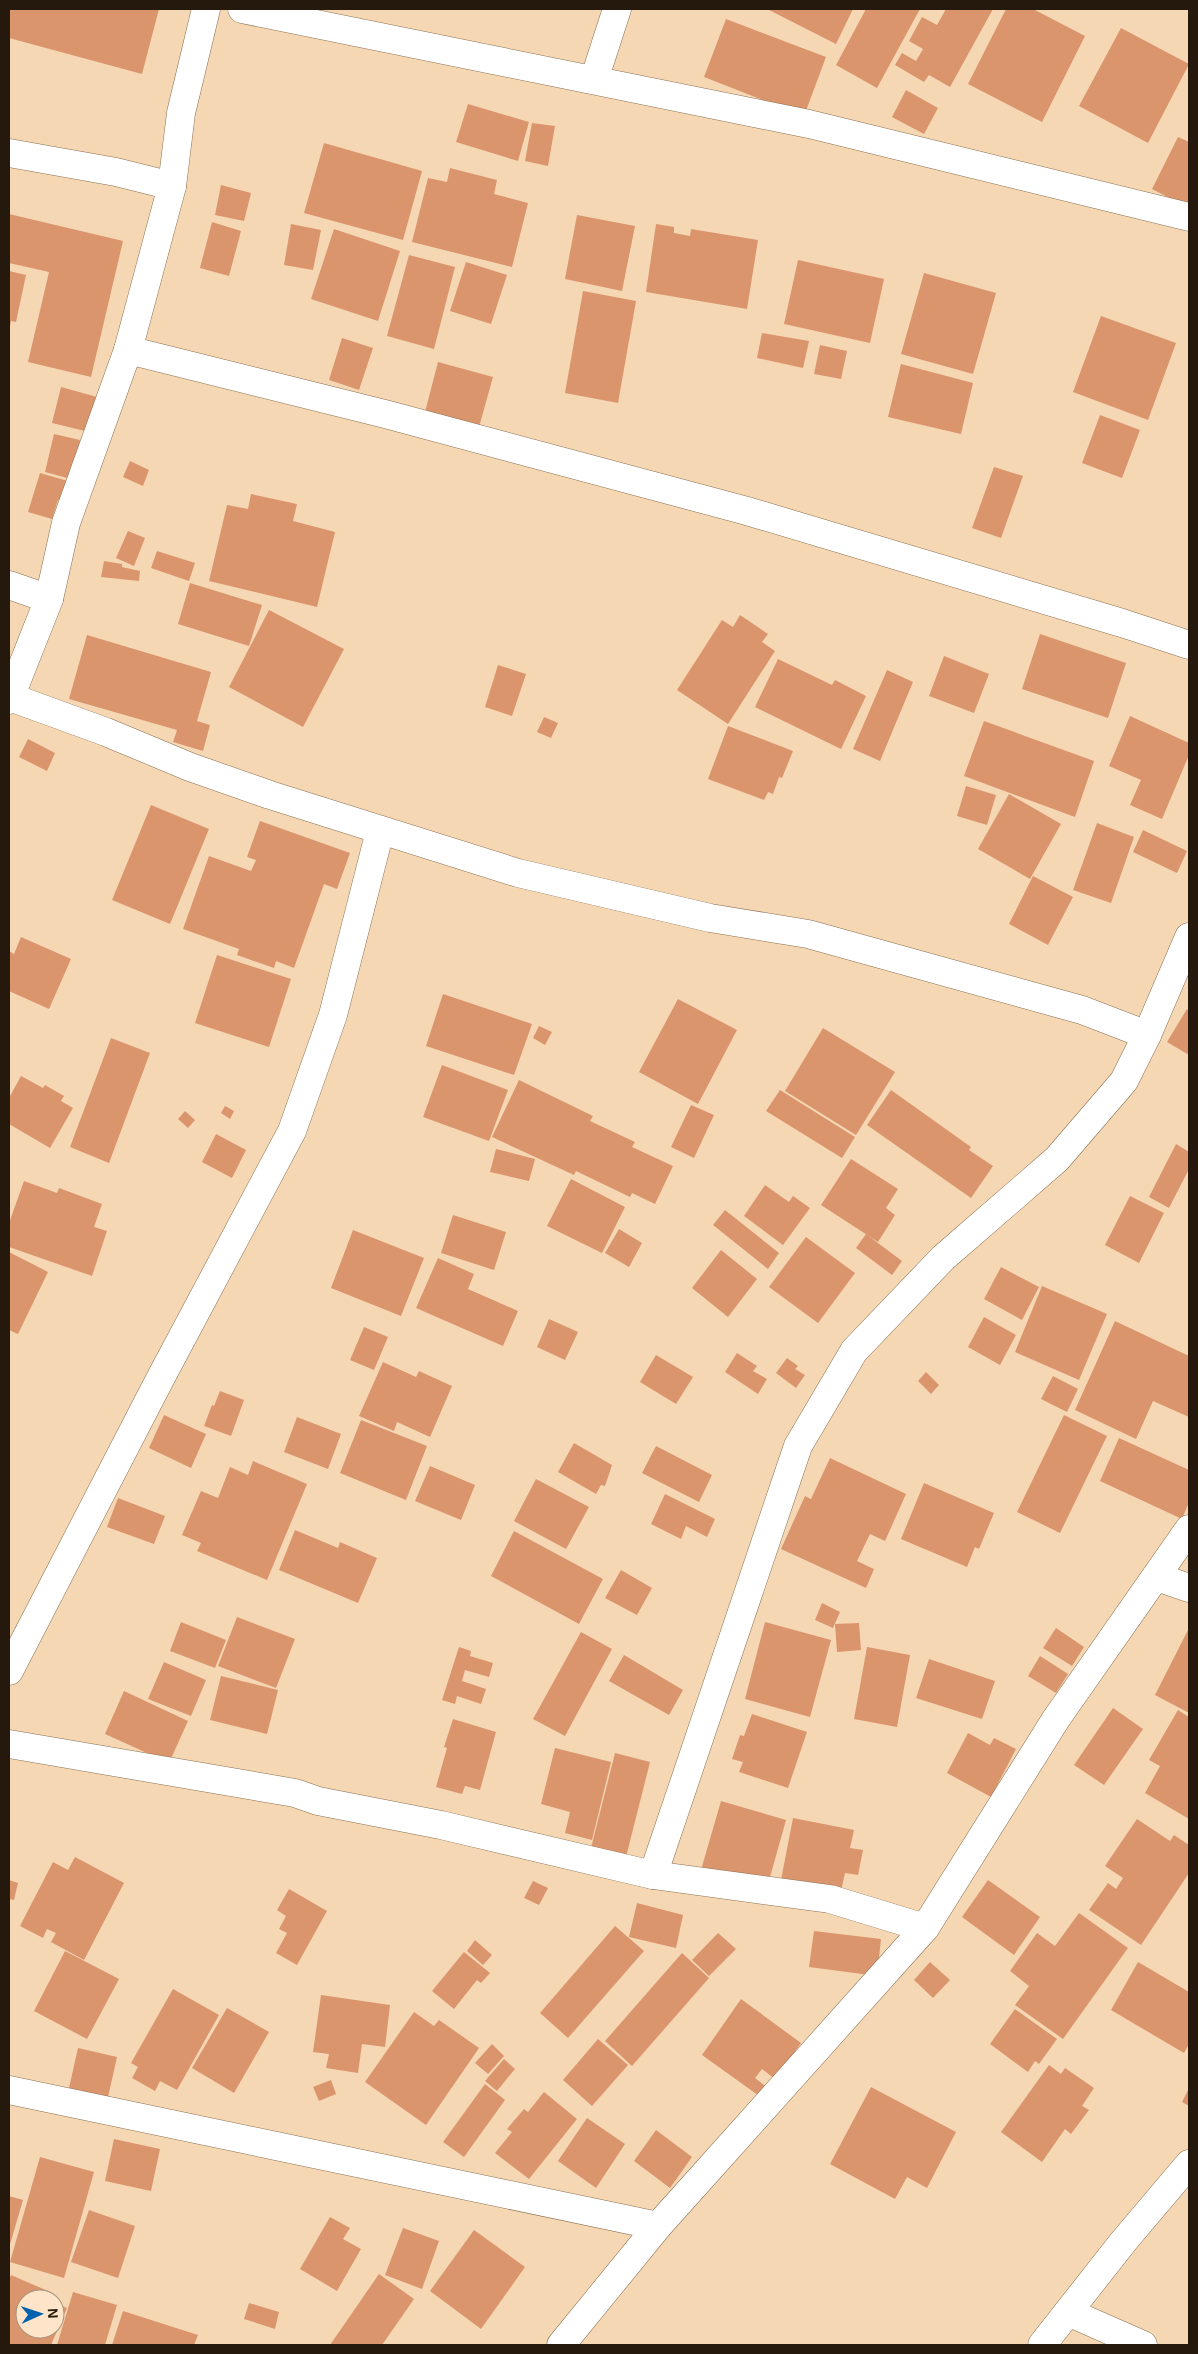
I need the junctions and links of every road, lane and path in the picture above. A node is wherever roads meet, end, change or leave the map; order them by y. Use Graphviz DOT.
graph roads {
  1 [pos="206,9"];
  2 [pos="242,9"];
  3 [pos="617,9"];
  4 [pos="594,80"];
  5 [pos="9,153"];
  6 [pos="172,186"];
  7 [pos="1189,217"];
  8 [pos="128,350"];
  9 [pos="9,585"];
  10 [pos="49,599"];
  11 [pos="1189,645"];
  12 [pos="9,698"];
  13 [pos="380,831"];
  14 [pos="1189,938"];
  15 [pos="1146,1035"];
  16 [pos="1189,1529"];
  17 [pos="1157,1577"];
  18 [pos="1189,1588"];
  19 [pos="9,1671"];
  20 [pos="9,1744"];
  21 [pos="653,1875"];
  22 [pos="925,1928"];
  23 [pos="9,2090"];
  24 [pos="1189,2164"];
  25 [pos="658,2226"];
  26 [pos="1068,2312"];
  27 [pos="561,2345"];
  28 [pos="1042,2345"];
  29 [pos="1143,2345"];
  1 -- 6 [label="street"];
  2 -- 4 [label="street"];
  3 -- 4 [label="street"];
  4 -- 7 [label="street"];
  5 -- 6 [label="street"];
  6 -- 8 [label="street"];
  8 -- 10 [label="street"];
  8 -- 11 [label="street"];
  9 -- 10 [label="street"];
  10 -- 12 [label="street"];
  12 -- 13 [label="street"];
  13 -- 15 [label="street"];
  13 -- 19 [label="street"];
  14 -- 15 [label="street"];
  15 -- 21 [label="street"];
  16 -- 17 [label="street"];
  17 -- 18 [label="street"];
  17 -- 22 [label="street"];
  20 -- 21 [label="street"];
  21 -- 22 [label="street"];
  22 -- 25 [label="street"];
  23 -- 25 [label="street"];
  24 -- 26 [label="street"];
  25 -- 27 [label="street"];
  26 -- 28 [label="street"];
  26 -- 29 [label="street"];
}
